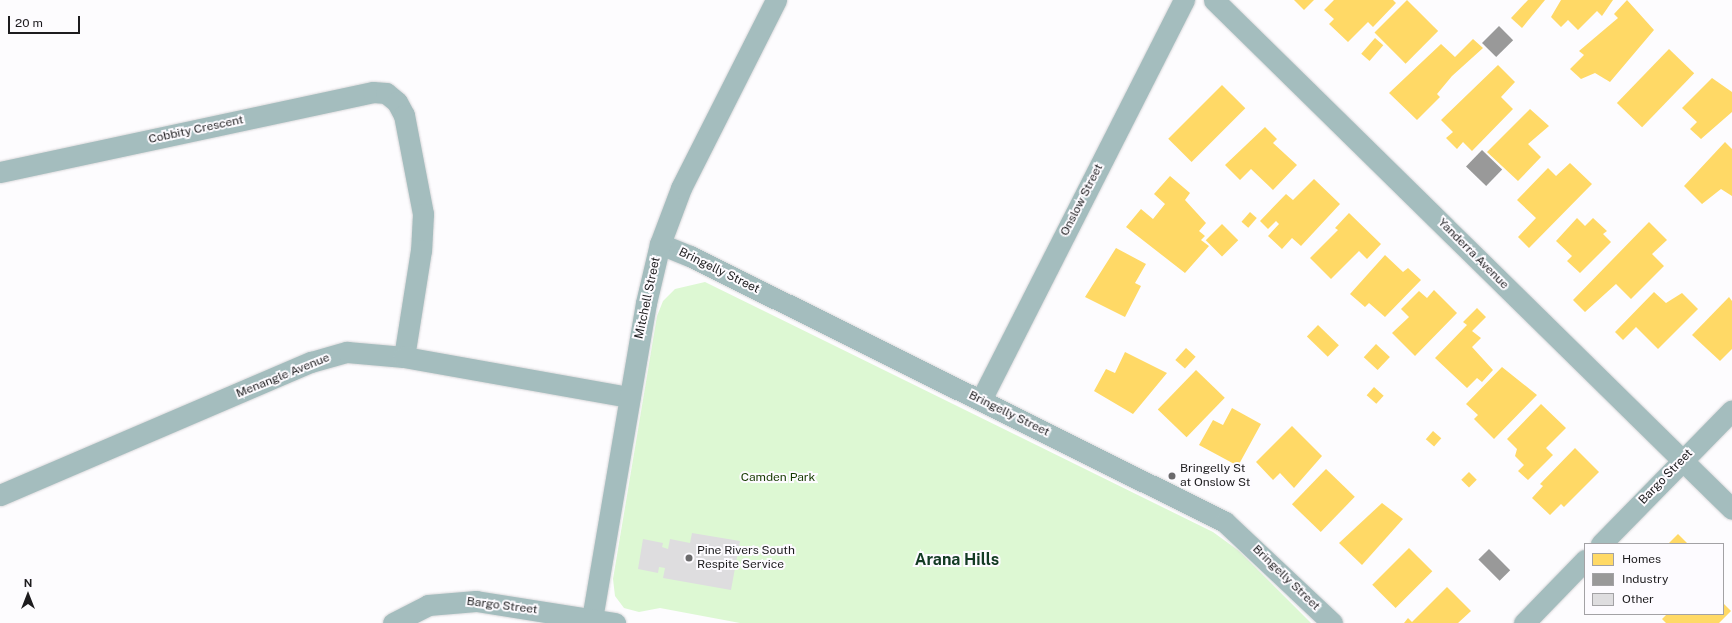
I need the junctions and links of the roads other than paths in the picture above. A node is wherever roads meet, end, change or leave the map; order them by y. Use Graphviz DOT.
graph roads {
  1 [pos="776,0"];
  2 [pos="1184,0"];
  3 [pos="1214,0"];
  4 [pos="0,172"];
  5 [pos="660,244"];
  6 [pos="404,357"];
  7 [pos="629,397"];
  8 [pos="981,400"];
  9 [pos="1732,410"];
  10 [pos="1683,460"];
  11 [pos="0,495"];
  12 [pos="1732,509"];
  13 [pos="1602,543"];
  14 [pos="1584,561"];
  15 [pos="592,619"];
  16 [pos="393,623"];
  17 [pos="615,623"];
  18 [pos="1332,623"];
  19 [pos="1524,623"];
  1 -- 5 [label="street, Mitchell Street"];
  2 -- 8 [label="street, Onslow Street"];
  3 -- 10 [label="street, Yanderra Avenue"];
  4 -- 6 [label="street, Cobbity Crescent"];
  5 -- 7 [label="street, Mitchell Street"];
  5 -- 8 [label="street, Bringelly Street"];
  6 -- 7 [label="street, Menangle Avenue"];
  6 -- 11 [label="street, Menangle Avenue"];
  7 -- 15 [label="street, Mitchell Street"];
  8 -- 18 [label="street, Bringelly Street"];
  9 -- 10 [label="street, Bargo Street"];
  10 -- 12 [label="street, Yanderra Avenue"];
  10 -- 13 [label="street, Bargo Street"];
  14 -- 19 [label="street"];
  15 -- 16 [label="street, Bargo Street"];
  15 -- 17 [label="street, Bargo Street"];
}
